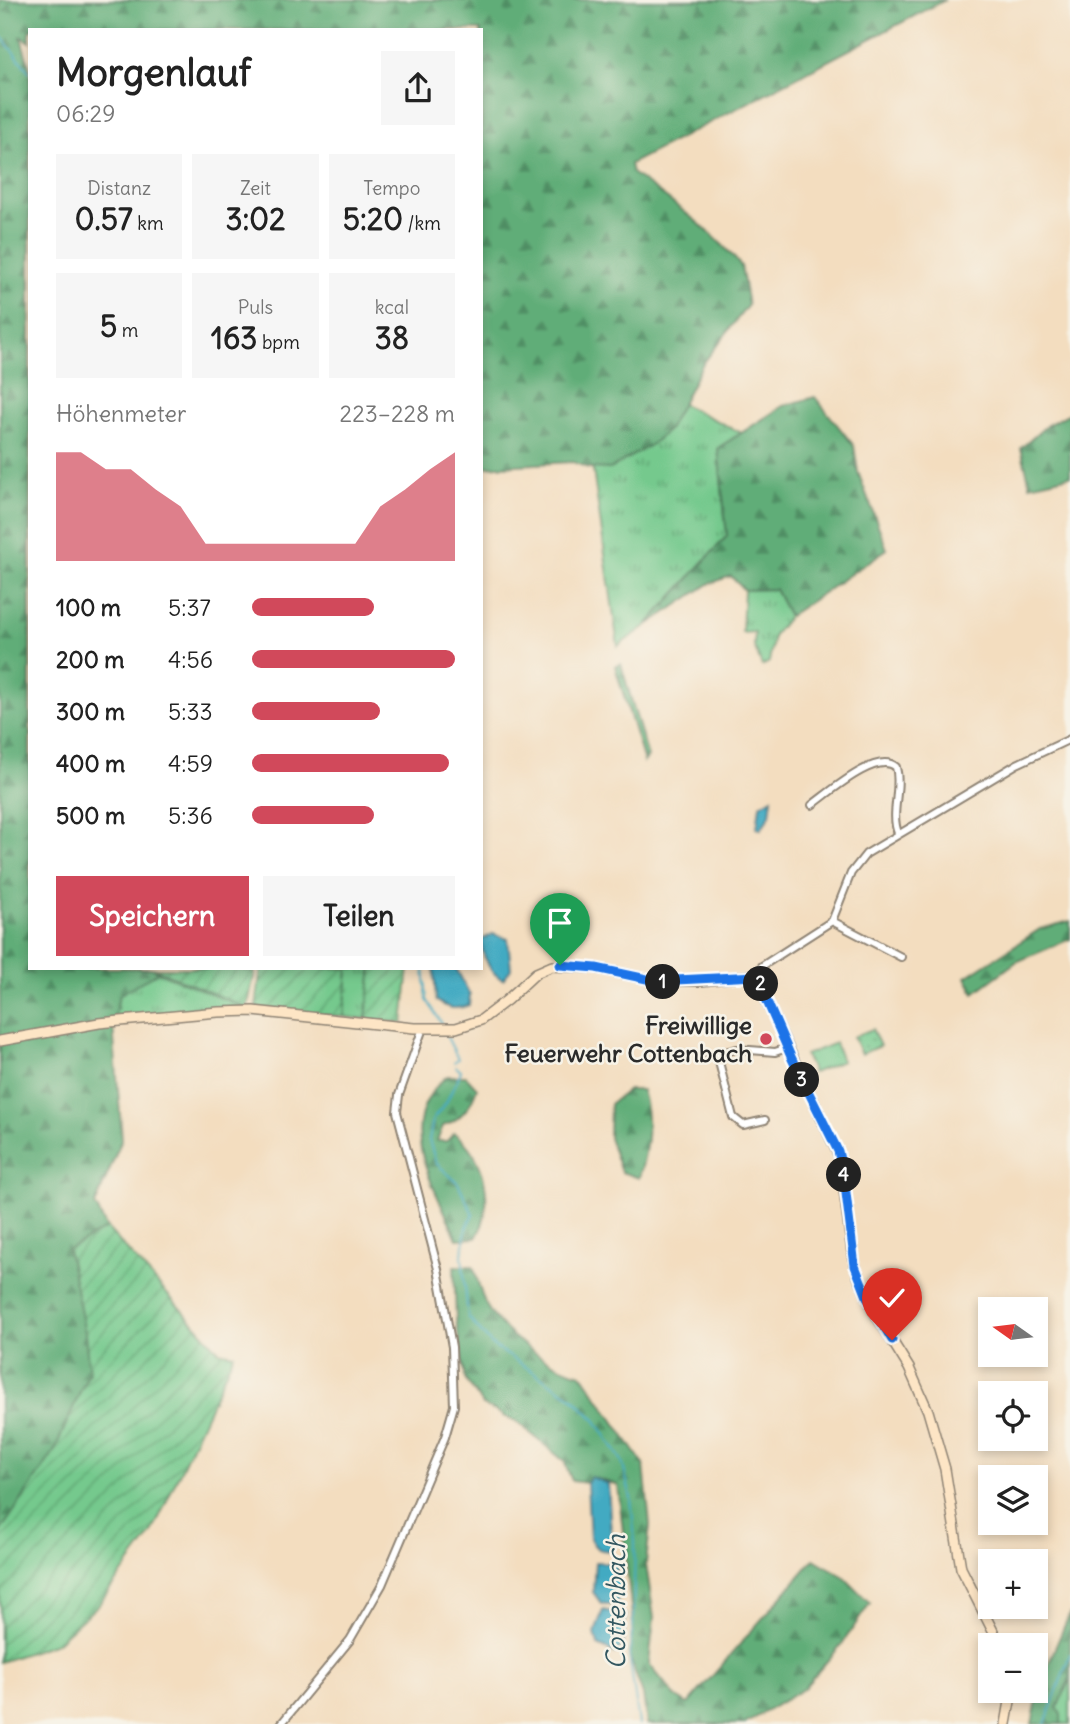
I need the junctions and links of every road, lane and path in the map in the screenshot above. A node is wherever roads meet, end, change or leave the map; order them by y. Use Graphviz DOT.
graph roads {
  1 [pos="1070,739"];
  2 [pos="812,805"];
  3 [pos="898,833"];
  4 [pos="832,921"];
  5 [pos="901,957"];
  6 [pos="754,975"];
  7 [pos="423,1028"];
  8 [pos="0,1041"];
  9 [pos="787,1048"];
  10 [pos="718,1054"];
  11 [pos="709,1056"];
  12 [pos="765,1121"];
  13 [pos="994,1633"];
  14 [pos="1010,1703"];
  15 [pos="281,1724"];
  16 [pos="1006,1724"];
  1 -- 3 [label="street"];
  2 -- 3 [label="street"];
  3 -- 4 [label="street"];
  4 -- 5 [label="street"];
  4 -- 6 [label="street"];
  6 -- 7 [label="street"];
  6 -- 9 [label="street"];
  7 -- 8 [label="street"];
  7 -- 15 [label="street"];
  9 -- 10 [label="street"];
  9 -- 13 [label="street"];
  10 -- 11 [label="street"];
  10 -- 12 [label="street"];
  14 -- 16 [label="street"];
}
